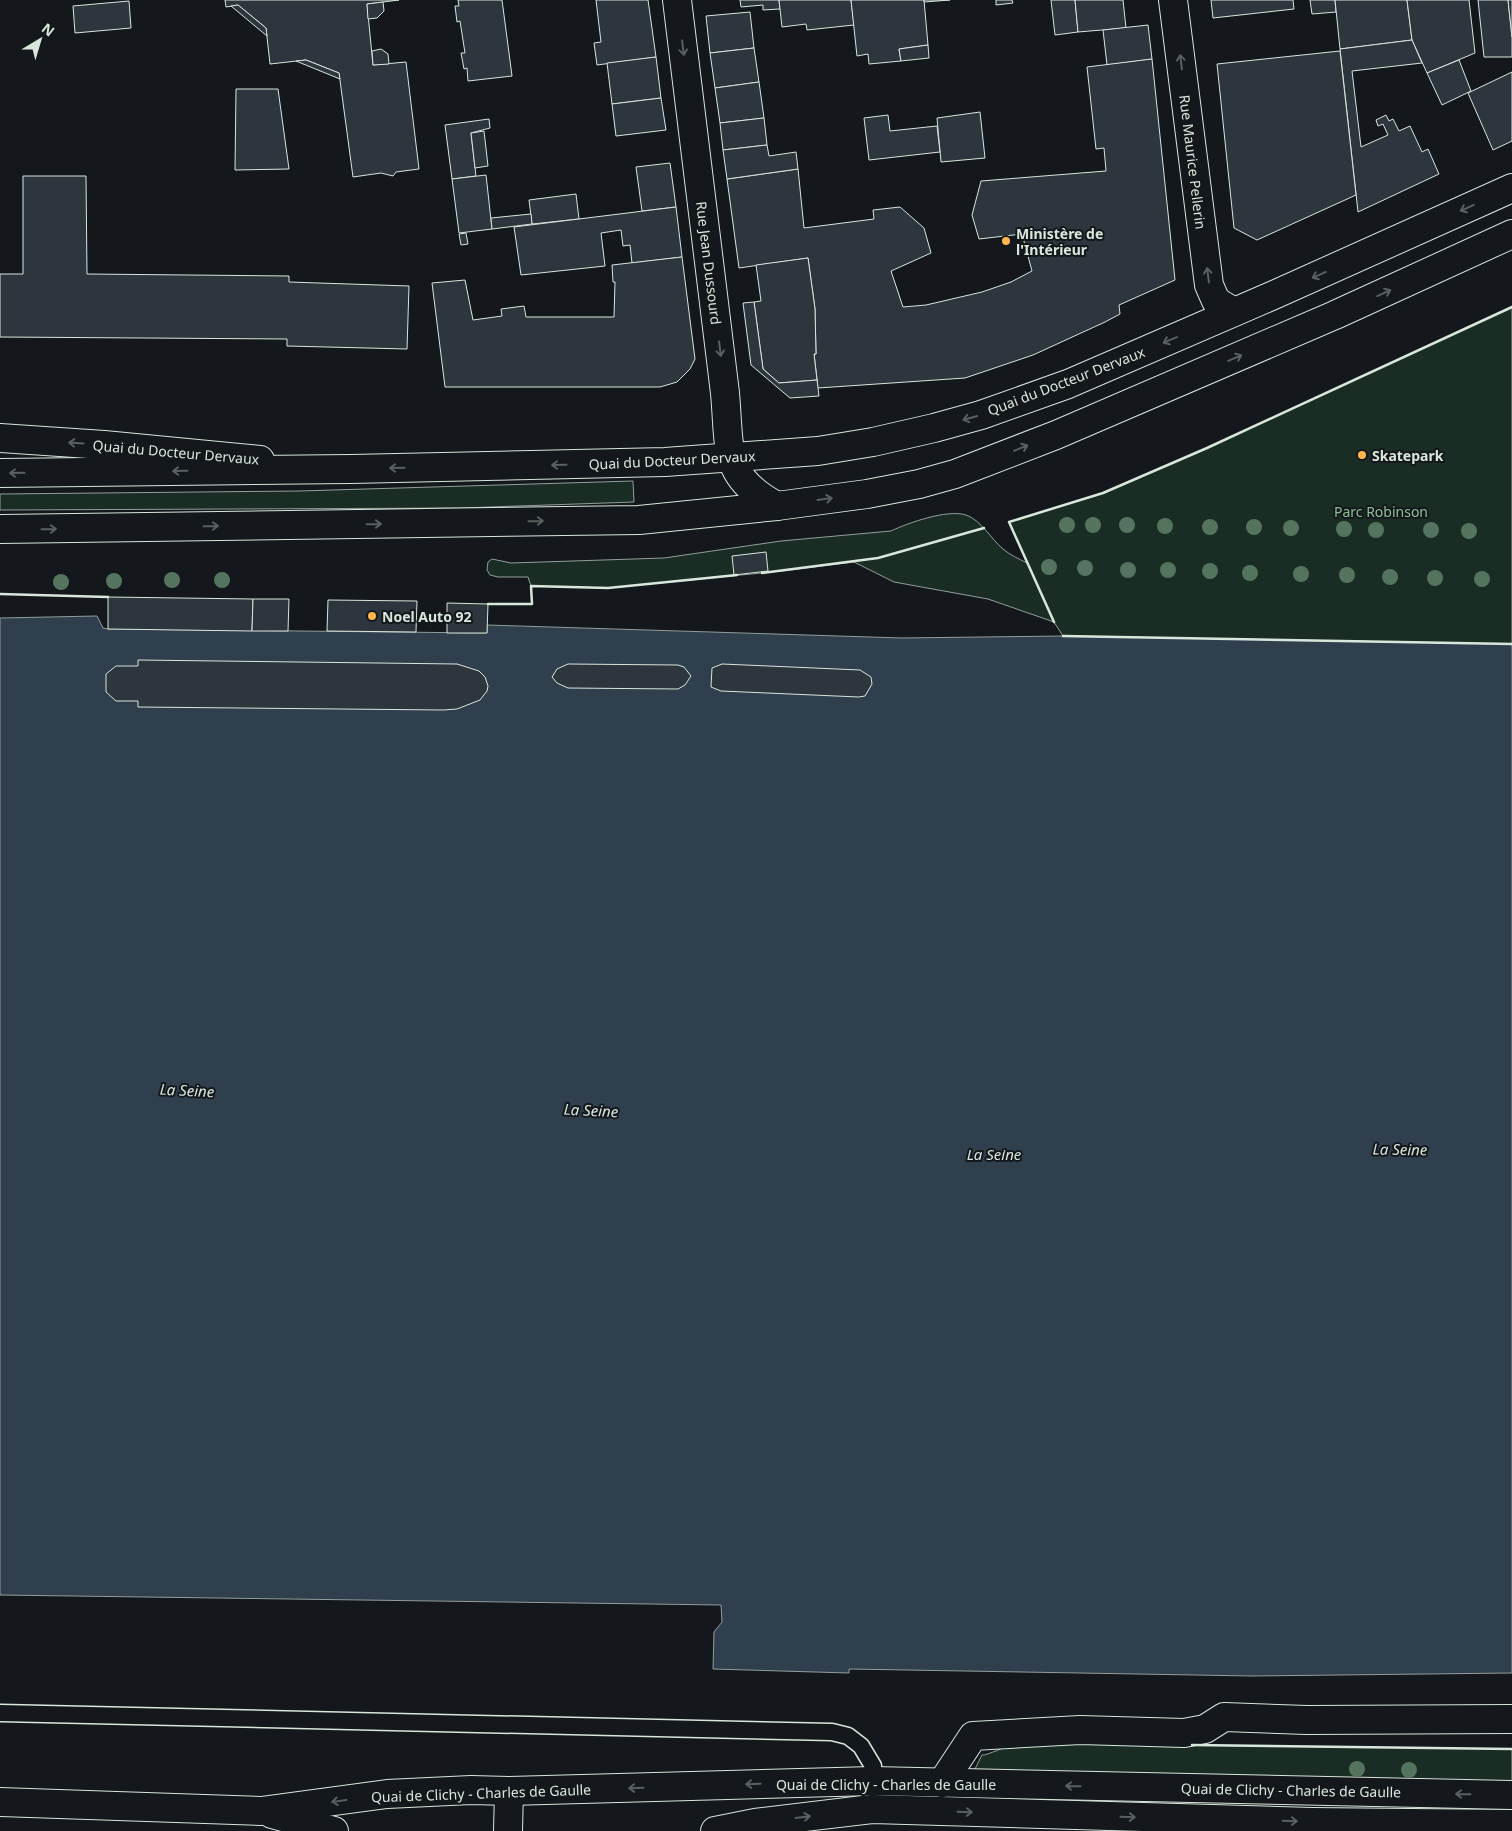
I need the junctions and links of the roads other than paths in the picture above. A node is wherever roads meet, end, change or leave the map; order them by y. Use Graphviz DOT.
graph roads {
  1 [pos="677,0"];
  2 [pos="1173,0"];
  3 [pos="1512,188"];
  4 [pos="1512,234"];
  5 [pos="1234,312"];
  6 [pos="0,438"];
  7 [pos="731,458"];
  8 [pos="351,469"];
  9 [pos="0,473"];
  10 [pos="777,506"];
  11 [pos="0,529"];
  12 [pos="0,1712"];
  13 [pos="1512,1719"];
  14 [pos="873,1781"];
  15 [pos="942,1783"];
  16 [pos="509,1792"];
  17 [pos="1512,1795"];
  18 [pos="0,1802"];
  19 [pos="261,1811"];
  20 [pos="1512,1824"];
  21 [pos="334,1831"];
  22 [pos="508,1831"];
  23 [pos="715,1831"];
  1 -- 7 [label="main road, Rue Jean Dussourd, one-way"];
  5 -- 2 [label="main road, Rue Maurice Pellerin, one-way"];
  3 -- 5 [label="main road, Quai du Docteur Dervaux, one-way"];
  10 -- 4 [label="main road, one-way"];
  5 -- 7 [label="main road, Quai du Docteur Dervaux, one-way"];
  8 -- 6 [label="main road, Quai du Docteur Dervaux, one-way"];
  7 -- 8 [label="main road, Quai du Docteur Dervaux, one-way"];
  7 -- 10 [label="main road, Rue Jean Dussourd"];
  8 -- 9 [label="main road, Quai du Docteur Dervaux, one-way"];
  11 -- 10 [label="main road, one-way"];
  12 -- 14 [label="lane"];
  13 -- 15 [label="main road"];
  14 -- 15 [label="main road, Quai de Clichy - Charles de Gaulle"];
  14 -- 16 [label="main road, Quai de Clichy - Charles de Gaulle, one-way"];
  17 -- 15 [label="main road, Quai de Clichy - Charles de Gaulle, one-way"];
  16 -- 19 [label="main road, Quai de Clichy - Charles de Gaulle, one-way"];
  16 -- 22 [label="main road"];
  18 -- 19 [label="main road, Quai de Clichy - Charles de Gaulle"];
  19 -- 21 [label="main road, Quai de Clichy - Charles de Gaulle"];
  23 -- 20 [label="main road, Quai de Clichy - Charles de Gaulle, one-way"];
}
